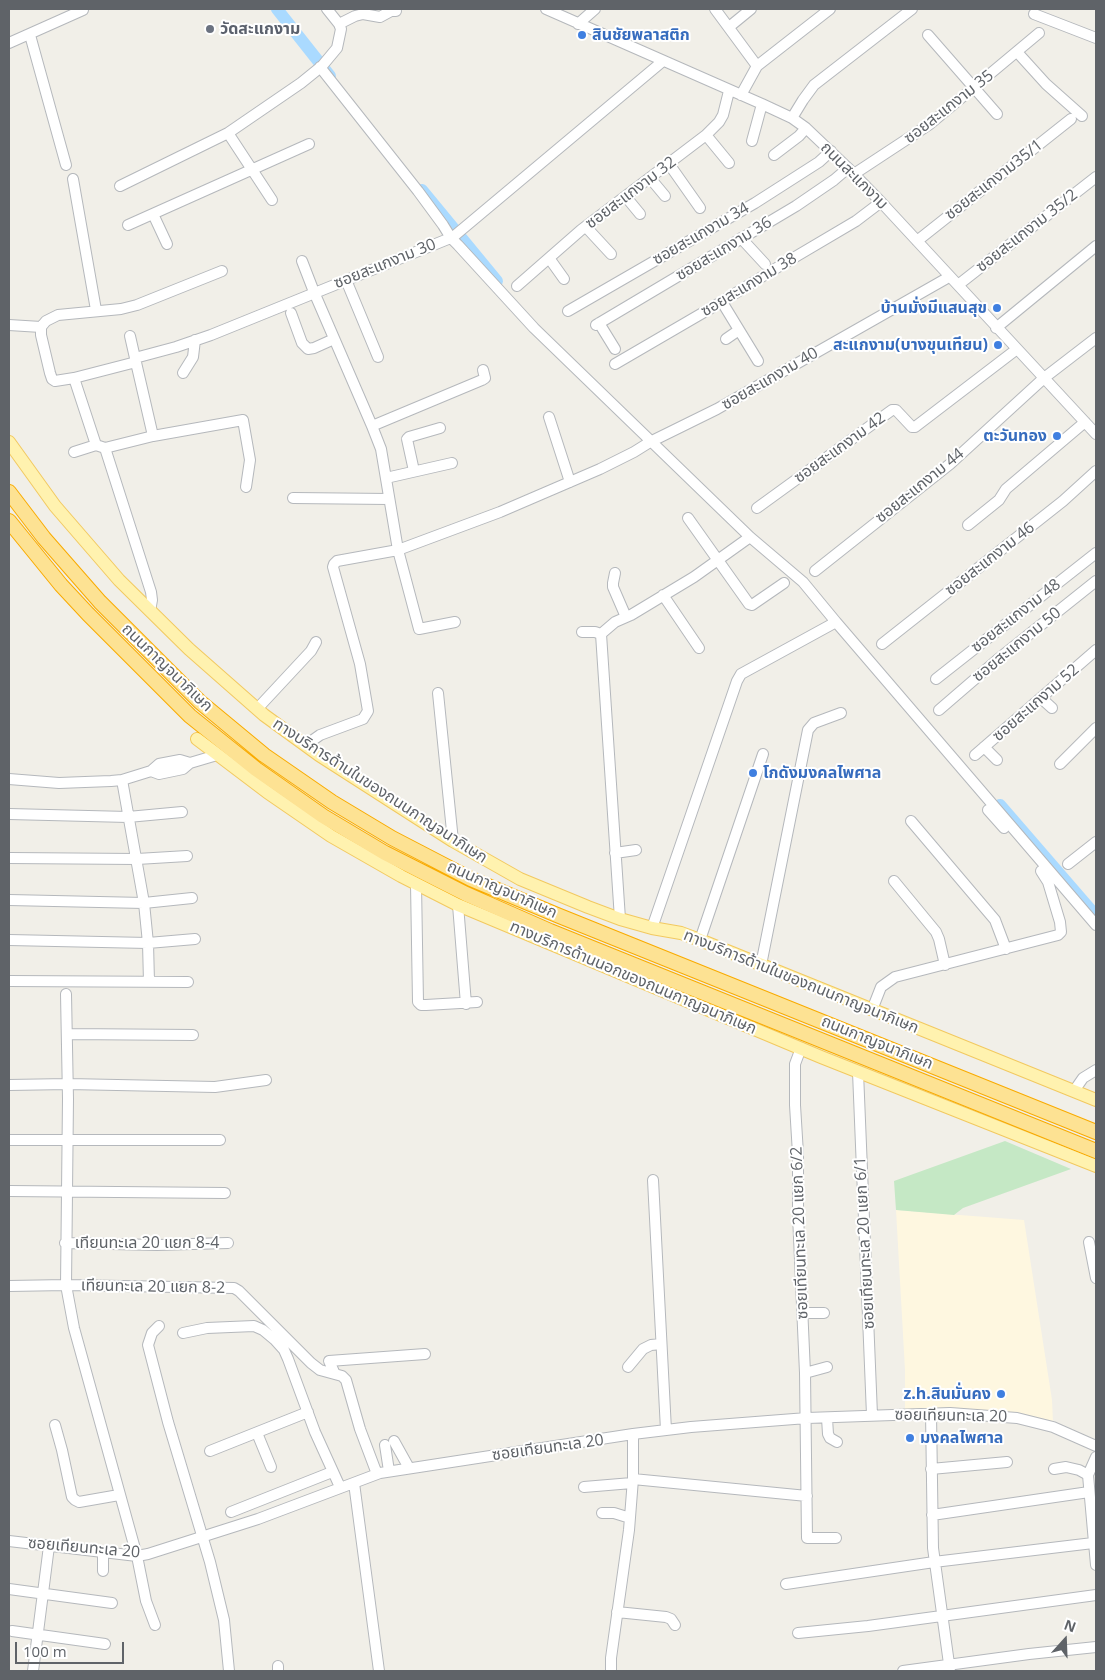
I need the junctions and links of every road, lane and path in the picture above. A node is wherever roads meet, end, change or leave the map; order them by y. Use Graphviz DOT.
graph roads {
  1 [pos="327,9"];
  2 [pos="546,9"];
  3 [pos="596,9"];
  4 [pos="715,9"];
  5 [pos="751,9"];
  6 [pos="830,9"];
  7 [pos="912,9"];
  8 [pos="84,10"];
  9 [pos="396,11"];
  10 [pos="1034,14"];
  11 [pos="339,24"];
  12 [pos="578,24"];
  13 [pos="729,27"];
  14 [pos="1039,33"];
  15 [pos="30,34"];
  16 [pos="928,35"];
  17 [pos="1096,38"];
  18 [pos="9,43"];
  19 [pos="1017,52"];
  20 [pos="663,61"];
  21 [pos="321,66"];
  22 [pos="757,66"];
  23 [pos="974,88"];
  24 [pos="729,91"];
  25 [pos="741,95"];
  26 [pos="762,104"];
  27 [pos="997,114"];
  28 [pos="1082,116"];
  29 [pos="792,118"];
  30 [pos="1071,119"];
  31 [pos="806,128"];
  32 [pos="228,133"];
  33 [pos="706,134"];
  34 [pos="752,141"];
  35 [pos="309,144"];
  36 [pos="831,151"];
  37 [pos="774,155"];
  38 [pos="729,163"];
  39 [pos="668,164"];
  40 [pos="66,165"];
  41 [pos="251,169"];
  42 [pos="851,171"];
  43 [pos="1096,176"];
  44 [pos="650,178"];
  45 [pos="73,179"];
  46 [pos="120,186"];
  47 [pos="665,196"];
  48 [pos="626,197"];
  49 [pos="272,200"];
  50 [pos="880,202"];
  51 [pos="700,208"];
  52 [pos="153,214"];
  53 [pos="640,214"];
  54 [pos="128,225"];
  55 [pos="586,227"];
  56 [pos="452,238"];
  57 [pos="741,238"];
  58 [pos="917,241"];
  59 [pos="167,244"];
  60 [pos="1096,246"];
  61 [pos="611,254"];
  62 [pos="549,258"];
  63 [pos="302,261"];
  64 [pos="765,264"];
  65 [pos="222,271"];
  66 [pos="949,277"];
  67 [pos="564,279"];
  68 [pos="346,280"];
  69 [pos="958,285"];
  70 [pos="517,286"];
  71 [pos="314,292"];
  72 [pos="722,302"];
  73 [pos="96,310"];
  74 [pos="568,311"];
  75 [pos="291,313"];
  76 [pos="9,325"];
  77 [pos="41,327"];
  78 [pos="996,328"];
  79 [pos="740,330"];
  80 [pos="130,336"];
  81 [pos="1096,338"];
  82 [pos="334,339"];
  83 [pos="726,339"];
  84 [pos="195,340"];
  85 [pos="615,349"];
  86 [pos="1016,349"];
  87 [pos="378,357"];
  88 [pos="136,360"];
  89 [pos="758,361"];
  90 [pos="615,364"];
  91 [pos="483,370"];
  92 [pos="184,373"];
  93 [pos="74,378"];
  94 [pos="1044,378"];
  95 [pos="549,417"];
  96 [pos="1085,422"];
  97 [pos="372,426"];
  98 [pos="440,428"];
  99 [pos="1096,434"];
  100 [pos="153,436"];
  101 [pos="9,442"];
  102 [pos="650,442"];
  103 [pos="100,446"];
  104 [pos="74,452"];
  105 [pos="452,463"];
  106 [pos="1096,471"];
  107 [pos="414,472"];
  108 [pos="386,478"];
  109 [pos="570,482"];
  110 [pos="246,487"];
  111 [pos="9,492"];
  112 [pos="293,498"];
  113 [pos="389,499"];
  114 [pos="757,508"];
  115 [pos="688,518"];
  116 [pos="9,521"];
  117 [pos="968,525"];
  118 [pos="750,537"];
  119 [pos="398,550"];
  120 [pos="1096,552"];
  121 [pos="718,560"];
  122 [pos="815,570"];
  123 [pos="615,573"];
  124 [pos="1096,581"];
  125 [pos="784,583"];
  126 [pos="662,595"];
  127 [pos="150,611"];
  128 [pos="626,617"];
  129 [pos="455,622"];
  130 [pos="836,622"];
  131 [pos="582,632"];
  132 [pos="601,634"];
  133 [pos="316,642"];
  134 [pos="882,644"];
  135 [pos="699,648"];
  136 [pos="1096,650"];
  137 [pos="936,679"];
  138 [pos="438,693"];
  139 [pos="1041,698"];
  140 [pos="1052,708"];
  141 [pos="257,709"];
  142 [pos="940,710"];
  143 [pos="841,712"];
  144 [pos="1096,728"];
  145 [pos="197,739"];
  146 [pos="306,745"];
  147 [pos="984,747"];
  148 [pos="762,754"];
  149 [pos="217,755"];
  150 [pos="975,755"];
  151 [pos="997,760"];
  152 [pos="1060,764"];
  153 [pos="9,779"];
  154 [pos="122,780"];
  155 [pos="988,810"];
  156 [pos="182,812"];
  157 [pos="9,814"];
  158 [pos="128,817"];
  159 [pos="912,821"];
  160 [pos="453,841"];
  161 [pos="1096,842"];
  162 [pos="636,850"];
  163 [pos="615,853"];
  164 [pos="188,856"];
  165 [pos="9,858"];
  166 [pos="137,859"];
  167 [pos="1068,864"];
  168 [pos="894,881"];
  169 [pos="416,884"];
  170 [pos="192,898"];
  171 [pos="9,900"];
  172 [pos="144,902"];
  173 [pos="458,905"];
  174 [pos="620,919"];
  175 [pos="1096,926"];
  176 [pos="652,928"];
  177 [pos="195,939"];
  178 [pos="9,940"];
  179 [pos="700,940"];
  180 [pos="148,943"];
  181 [pos="1006,949"];
  182 [pos="945,964"];
  183 [pos="761,965"];
  184 [pos="9,981"];
  185 [pos="149,982"];
  186 [pos="188,982"];
  187 [pos="66,994"];
  188 [pos="478,1002"];
  189 [pos="466,1004"];
  190 [pos="872,1010"];
  191 [pos="67,1034"];
  192 [pos="193,1035"];
  193 [pos="801,1048"];
  194 [pos="1096,1070"];
  195 [pos="858,1072"];
  196 [pos="266,1080"];
  197 [pos="68,1084"];
  198 [pos="9,1085"];
  199 [pos="1074,1091"];
  200 [pos="1096,1100"];
  201 [pos="1096,1132"];
  202 [pos="9,1140"];
  203 [pos="67,1140"];
  204 [pos="220,1140"];
  205 [pos="1096,1151"];
  206 [pos="1096,1166"];
  207 [pos="653,1180"];
  208 [pos="9,1191"];
  209 [pos="67,1193"];
  210 [pos="224,1193"];
  211 [pos="1089,1242"];
  212 [pos="65,1243"];
  213 [pos="228,1243"];
  214 [pos="1096,1278"];
  215 [pos="66,1285"];
  216 [pos="9,1286"];
  217 [pos="824,1313"];
  218 [pos="803,1314"];
  219 [pos="158,1326"];
  220 [pos="182,1333"];
  221 [pos="661,1344"];
  222 [pos="425,1354"];
  223 [pos="628,1367"];
  224 [pos="827,1367"];
  225 [pos="805,1373"];
  226 [pos="335,1374"];
  227 [pos="308,1412"];
  228 [pos="931,1413"];
  229 [pos="872,1415"];
  230 [pos="807,1418"];
  231 [pos="827,1418"];
  232 [pos="55,1425"];
  233 [pos="666,1430"];
  234 [pos="257,1433"];
  235 [pos="633,1434"];
  236 [pos="837,1442"];
  237 [pos="1096,1446"];
  238 [pos="210,1451"];
  239 [pos="1096,1457"];
  240 [pos="1007,1462"];
  241 [pos="270,1467"];
  242 [pos="409,1468"];
  243 [pos="932,1468"];
  244 [pos="1054,1469"];
  245 [pos="389,1471"];
  246 [pos="332,1472"];
  247 [pos="377,1474"];
  248 [pos="1088,1475"];
  249 [pos="632,1481"];
  250 [pos="354,1483"];
  251 [pos="340,1487"];
  252 [pos="584,1487"];
  253 [pos="1090,1492"];
  254 [pos="119,1495"];
  255 [pos="807,1496"];
  256 [pos="231,1512"];
  257 [pos="602,1513"];
  258 [pos="932,1515"];
  259 [pos="630,1518"];
  260 [pos="203,1537"];
  261 [pos="836,1538"];
  262 [pos="9,1541"];
  263 [pos="1093,1543"];
  264 [pos="50,1546"];
  265 [pos="103,1553"];
  266 [pos="136,1556"];
  267 [pos="934,1562"];
  268 [pos="1096,1564"];
  269 [pos="103,1571"];
  270 [pos="786,1584"];
  271 [pos="9,1589"];
  272 [pos="43,1594"];
  273 [pos="1096,1595"];
  274 [pos="112,1602"];
  275 [pos="617,1612"];
  276 [pos="942,1616"];
  277 [pos="155,1624"];
  278 [pos="675,1625"];
  279 [pos="12,1631"];
  280 [pos="798,1633"];
  281 [pos="37,1634"];
  282 [pos="106,1644"];
  283 [pos="1096,1646"];
  284 [pos="950,1668"];
  285 [pos="33,1671"];
  286 [pos="228,1671"];
  287 [pos="379,1671"];
  288 [pos="611,1671"];
  289 [pos="903,1671"];
  1 -- 11 [label="street"];
  2 -- 12 [label="street, ถนนสะแกงาม"];
  3 -- 12 [label="street"];
  4 -- 13 [label="street"];
  5 -- 13 [label="street"];
  6 -- 22 [label="street"];
  7 -- 29 [label="street"];
  8 -- 15 [label="street"];
  9 -- 11 [label="street"];
  10 -- 17 [label="street"];
  11 -- 21 [label="street"];
  12 -- 20 [label="street, ถนนสะแกงาม"];
  13 -- 22 [label="street"];
  14 -- 19 [label="street, ซอยสะแกงาม 35"];
  15 -- 18 [label="street"];
  15 -- 40 [label="street"];
  16 -- 23 [label="street"];
  19 -- 23 [label="street, ซอยสะแกงาม 35"];
  19 -- 28 [label="street"];
  20 -- 24 [label="street, ถนนสะแกงาม"];
  20 -- 56 [label="street, ซอยสะแกงาม 30"];
  21 -- 32 [label="street"];
  21 -- 56 [label="street"];
  22 -- 25 [label="street"];
  23 -- 27 [label="street"];
  23 -- 42 [label="street, ซอยสะแกงาม 35"];
  24 -- 25 [label="street, ถนนสะแกงาม"];
  24 -- 33 [label="street, ซอยสะแกงาม 32"];
  25 -- 26 [label="street, ถนนสะแกงาม"];
  26 -- 29 [label="street, ถนนสะแกงาม"];
  26 -- 34 [label="street"];
  29 -- 31 [label="street, ถนนสะแกงาม"];
  30 -- 58 [label="street, ซอยสะแกงาม35/1"];
  31 -- 36 [label="street, ถนนสะแกงาม"];
  31 -- 37 [label="street"];
  32 -- 41 [label="street"];
  32 -- 46 [label="street"];
  33 -- 38 [label="street"];
  33 -- 39 [label="street, ซอยสะแกงาม 32"];
  35 -- 41 [label="street"];
  36 -- 42 [label="street, ถนนสะแกงาม"];
  36 -- 74 [label="street, ซอยสะแกงาม 34"];
  39 -- 44 [label="street, ซอยสะแกงาม 32"];
  39 -- 51 [label="street"];
  41 -- 49 [label="street"];
  41 -- 52 [label="street"];
  42 -- 50 [label="street, ถนนสะแกงาม"];
  42 -- 57 [label="street, ซอยสะแกงาม 36"];
  43 -- 69 [label="street, ซอยสะแกงาม 35/2"];
  44 -- 47 [label="street"];
  44 -- 48 [label="street, ซอยสะแกงาม 32"];
  45 -- 73 [label="street"];
  48 -- 53 [label="street"];
  48 -- 55 [label="street, ซอยสะแกงาม 32"];
  50 -- 58 [label="street, ถนนสะแกงาม"];
  50 -- 72 [label="street, ซอยสะแกงาม 38"];
  52 -- 54 [label="street"];
  52 -- 59 [label="street"];
  55 -- 61 [label="street"];
  55 -- 62 [label="street, ซอยสะแกงาม 32"];
  56 -- 68 [label="street, ซอยสะแกงาม 30"];
  56 -- 102 [label="street"];
  57 -- 64 [label="street"];
  57 -- 85 [label="street, ซอยสะแกงาม 36"];
  58 -- 66 [label="street, ถนนสะแกงาม"];
  60 -- 78 [label="street"];
  62 -- 67 [label="street"];
  62 -- 70 [label="street, ซอยสะแกงาม 32"];
  63 -- 71 [label="street"];
  65 -- 73 [label="street"];
  66 -- 69 [label="street, ถนนสะแกงาม"];
  66 -- 102 [label="street, ซอยสะแกงาม 40"];
  68 -- 71 [label="street, ซอยสะแกงาม 30"];
  68 -- 87 [label="street"];
  69 -- 78 [label="street, ถนนสะแกงาม"];
  71 -- 82 [label="street"];
  71 -- 84 [label="street, ซอยสะแกงาม 30"];
  72 -- 79 [label="street"];
  72 -- 90 [label="street, ซอยสะแกงาม 38"];
  73 -- 77 [label="street"];
  75 -- 82 [label="street"];
  76 -- 77 [label="street"];
  77 -- 93 [label="street, ซอยสะแกงาม 30"];
  78 -- 86 [label="street, ถนนสะแกงาม"];
  79 -- 83 [label="street"];
  79 -- 89 [label="street"];
  80 -- 88 [label="street"];
  81 -- 94 [label="street, ซอยสะแกงาม 44"];
  82 -- 97 [label="street"];
  84 -- 88 [label="street, ซอยสะแกงาม 30"];
  84 -- 92 [label="street"];
  86 -- 94 [label="street, ถนนสะแกงาม"];
  86 -- 114 [label="street, ซอยสะแกงาม 42"];
  88 -- 93 [label="street, ซอยสะแกงาม 30"];
  88 -- 100 [label="street"];
  91 -- 97 [label="street"];
  93 -- 103 [label="street"];
  94 -- 96 [label="street, ถนนสะแกงาม"];
  94 -- 122 [label="street, ซอยสะแกงาม 44"];
  95 -- 109 [label="street"];
  96 -- 99 [label="street, ถนนสะแกงาม"];
  96 -- 117 [label="street"];
  97 -- 108 [label="street"];
  98 -- 107 [label="street"];
  100 -- 103 [label="street"];
  100 -- 110 [label="street"];
  101 -- 127 [label="main road, ทางบริการด้านในของถนนกาญจนาภิเษก"];
  102 -- 109 [label="street, ซอยสะแกงาม 40"];
  102 -- 118 [label="street"];
  103 -- 104 [label="street"];
  103 -- 127 [label="street"];
  105 -- 107 [label="street"];
  106 -- 134 [label="street, ซอยสะแกงาม 46"];
  107 -- 108 [label="street"];
  108 -- 113 [label="street"];
  109 -- 119 [label="street, ซอยสะแกงาม 40"];
  111 -- 201 [label="highway, ถนนกาญจนาภิเษก"];
  112 -- 113 [label="street"];
  113 -- 119 [label="street"];
  115 -- 121 [label="street"];
  116 -- 205 [label="highway, ถนนกาญจนาภิเษก"];
  118 -- 121 [label="street"];
  118 -- 130 [label="street"];
  119 -- 129 [label="street"];
  119 -- 146 [label="street, ซอยสะแกงาม 40"];
  120 -- 137 [label="street, ซอยสะแกงาม 48"];
  121 -- 125 [label="street"];
  121 -- 126 [label="street"];
  123 -- 128 [label="street"];
  124 -- 142 [label="street, ซอยสะแกงาม 50"];
  126 -- 128 [label="street"];
  126 -- 135 [label="street"];
  127 -- 141 [label="main road, ทางบริการด้านในของถนนกาญจนาภิเษก"];
  128 -- 132 [label="street"];
  130 -- 175 [label="street"];
  130 -- 176 [label="street"];
  131 -- 132 [label="street"];
  132 -- 163 [label="street"];
  133 -- 141 [label="street"];
  136 -- 139 [label="street, ซอยสะแกงาม 52"];
  138 -- 160 [label="street"];
  139 -- 140 [label="street"];
  139 -- 147 [label="street, ซอยสะแกงาม 52"];
  141 -- 146 [label="main road, ทางบริการด้านในของถนนกาญจนาภิเษก"];
  143 -- 183 [label="street"];
  144 -- 152 [label="street"];
  145 -- 149 [label="main road, ทางบริการด้านนอกของถนนกาญจนาภิเษก"];
  146 -- 160 [label="main road, ทางบริการด้านในของถนนกาญจนาภิเษก"];
  147 -- 150 [label="street, ซอยสะแกงาม 52"];
  147 -- 151 [label="street"];
  148 -- 179 [label="street"];
  149 -- 154 [label="street"];
  149 -- 169 [label="main road, ทางบริการด้านนอกของถนนกาญจนาภิเษก"];
  153 -- 154 [label="street"];
  154 -- 158 [label="street"];
  155 -- 181 [label="street"];
  156 -- 158 [label="street"];
  157 -- 158 [label="street"];
  158 -- 166 [label="street"];
  159 -- 181 [label="street"];
  160 -- 174 [label="main road, ทางบริการด้านในของถนนกาญจนาภิเษก"];
  161 -- 167 [label="street"];
  162 -- 163 [label="street"];
  163 -- 174 [label="street"];
  164 -- 166 [label="street"];
  165 -- 166 [label="street"];
  166 -- 172 [label="street"];
  168 -- 182 [label="street"];
  169 -- 173 [label="main road, ทางบริการด้านนอกของถนนกาญจนาภิเษก"];
  169 -- 189 [label="street"];
  170 -- 172 [label="street"];
  171 -- 172 [label="street"];
  172 -- 180 [label="street"];
  173 -- 189 [label="street"];
  173 -- 193 [label="main road, ทางบริการด้านนอกของถนนกาญจนาภิเษก"];
  174 -- 176 [label="main road, ทางบริการด้านในของถนนกาญจนาภิเษก"];
  176 -- 179 [label="main road, ทางบริการด้านในของถนนกาญจนาภิเษก"];
  177 -- 180 [label="street"];
  178 -- 180 [label="street"];
  179 -- 183 [label="main road, ทางบริการด้านในของถนนกาญจนาภิเษก"];
  180 -- 185 [label="street"];
  181 -- 182 [label="street"];
  182 -- 190 [label="street"];
  183 -- 190 [label="main road, ทางบริการด้านในของถนนกาญจนาภิเษก"];
  184 -- 185 [label="street"];
  185 -- 186 [label="street"];
  187 -- 191 [label="street"];
  188 -- 189 [label="street"];
  190 -- 199 [label="main road, ทางบริการด้านในของถนนกาญจนาภิเษก"];
  191 -- 192 [label="street"];
  191 -- 197 [label="street"];
  193 -- 195 [label="main road, ทางบริการด้านนอกของถนนกาญจนาภิเษก"];
  193 -- 218 [label="street, ซอยเทียนทะเล 20 แยก 6/2"];
  194 -- 199 [label="street"];
  195 -- 206 [label="main road, ทางบริการด้านนอกของถนนกาญจนาภิเษก"];
  195 -- 229 [label="street, ซอยเทียนทะเล 20 แยก 6/1"];
  196 -- 197 [label="street"];
  197 -- 198 [label="street"];
  197 -- 203 [label="street"];
  199 -- 200 [label="main road, ทางบริการด้านในของถนนกาญจนาภิเษก"];
  202 -- 203 [label="street"];
  203 -- 204 [label="street"];
  203 -- 209 [label="street"];
  207 -- 221 [label="street"];
  208 -- 209 [label="street"];
  209 -- 210 [label="street"];
  209 -- 212 [label="street"];
  211 -- 214 [label="street"];
  212 -- 213 [label="street, เทียนทะเล 20 แยก 8-4"];
  212 -- 215 [label="street"];
  215 -- 216 [label="street, เทียนทะเล 20 แยก 8-2"];
  215 -- 226 [label="street, เทียนทะเล 20 แยก 8-2"];
  215 -- 254 [label="street"];
  217 -- 218 [label="street"];
  218 -- 225 [label="street, ซอยเทียนทะเล 20 แยก 6/2"];
  219 -- 260 [label="street"];
  220 -- 227 [label="street"];
  221 -- 223 [label="street"];
  221 -- 233 [label="street"];
  222 -- 226 [label="street"];
  224 -- 225 [label="street"];
  225 -- 230 [label="street, ซอยเทียนทะเล 20 แยก 6/2"];
  226 -- 247 [label="street, เทียนทะเล 20 แยก 8-2"];
  227 -- 234 [label="street"];
  227 -- 246 [label="street"];
  228 -- 229 [label="street, ซอยเทียนทะเล 20"];
  228 -- 237 [label="street, ซอยเทียนทะเล 20"];
  228 -- 243 [label="street"];
  229 -- 231 [label="street, ซอยเทียนทะเล 20"];
  230 -- 231 [label="street, ซอยเทียนทะเล 20"];
  230 -- 233 [label="street, ซอยเทียนทะเล 20"];
  230 -- 255 [label="street, ซอยเทียนทะเล 20 แยก 6/2"];
  231 -- 236 [label="street"];
  232 -- 254 [label="street"];
  233 -- 235 [label="street, ซอยเทียนทะเล 20"];
  234 -- 238 [label="street"];
  234 -- 241 [label="street"];
  235 -- 242 [label="street, ซอยเทียนทะเล 20"];
  235 -- 249 [label="street"];
  239 -- 248 [label="street"];
  240 -- 243 [label="street"];
  242 -- 245 [label="street, ซอยเทียนทะเล 20"];
  242 -- 245 [label="street"];
  243 -- 258 [label="street"];
  244 -- 248 [label="street"];
  245 -- 247 [label="street, ซอยเทียนทะเล 20"];
  246 -- 251 [label="street"];
  246 -- 256 [label="street"];
  247 -- 250 [label="street, ซอยเทียนทะเล 20"];
  248 -- 253 [label="street"];
  249 -- 252 [label="street"];
  249 -- 255 [label="street"];
  249 -- 259 [label="street"];
  250 -- 251 [label="street, ซอยเทียนทะเล 20"];
  250 -- 287 [label="street"];
  251 -- 260 [label="street, ซอยเทียนทะเล 20"];
  253 -- 258 [label="street"];
  253 -- 263 [label="street"];
  254 -- 266 [label="street"];
  255 -- 261 [label="street, ซอยเทียนทะเล 20 แยก 6/2"];
  257 -- 259 [label="street"];
  258 -- 267 [label="street"];
  259 -- 275 [label="street"];
  260 -- 266 [label="street, ซอยเทียนทะเล 20"];
  260 -- 286 [label="street"];
  262 -- 264 [label="street, ซอยเทียนทะเล 20"];
  263 -- 267 [label="street"];
  263 -- 268 [label="street"];
  264 -- 265 [label="street, ซอยเทียนทะเล 20"];
  264 -- 272 [label="street"];
  265 -- 266 [label="street, ซอยเทียนทะเล 20"];
  265 -- 269 [label="street"];
  266 -- 277 [label="street"];
  267 -- 270 [label="street"];
  267 -- 276 [label="street"];
  271 -- 272 [label="street"];
  272 -- 274 [label="street"];
  272 -- 281 [label="street"];
  273 -- 276 [label="street"];
  275 -- 278 [label="street"];
  275 -- 288 [label="street"];
  276 -- 280 [label="street"];
  276 -- 284 [label="street"];
  279 -- 281 [label="street"];
  281 -- 282 [label="street"];
  281 -- 285 [label="street"];
  283 -- 284 [label="street"];
  284 -- 289 [label="street"];
}
